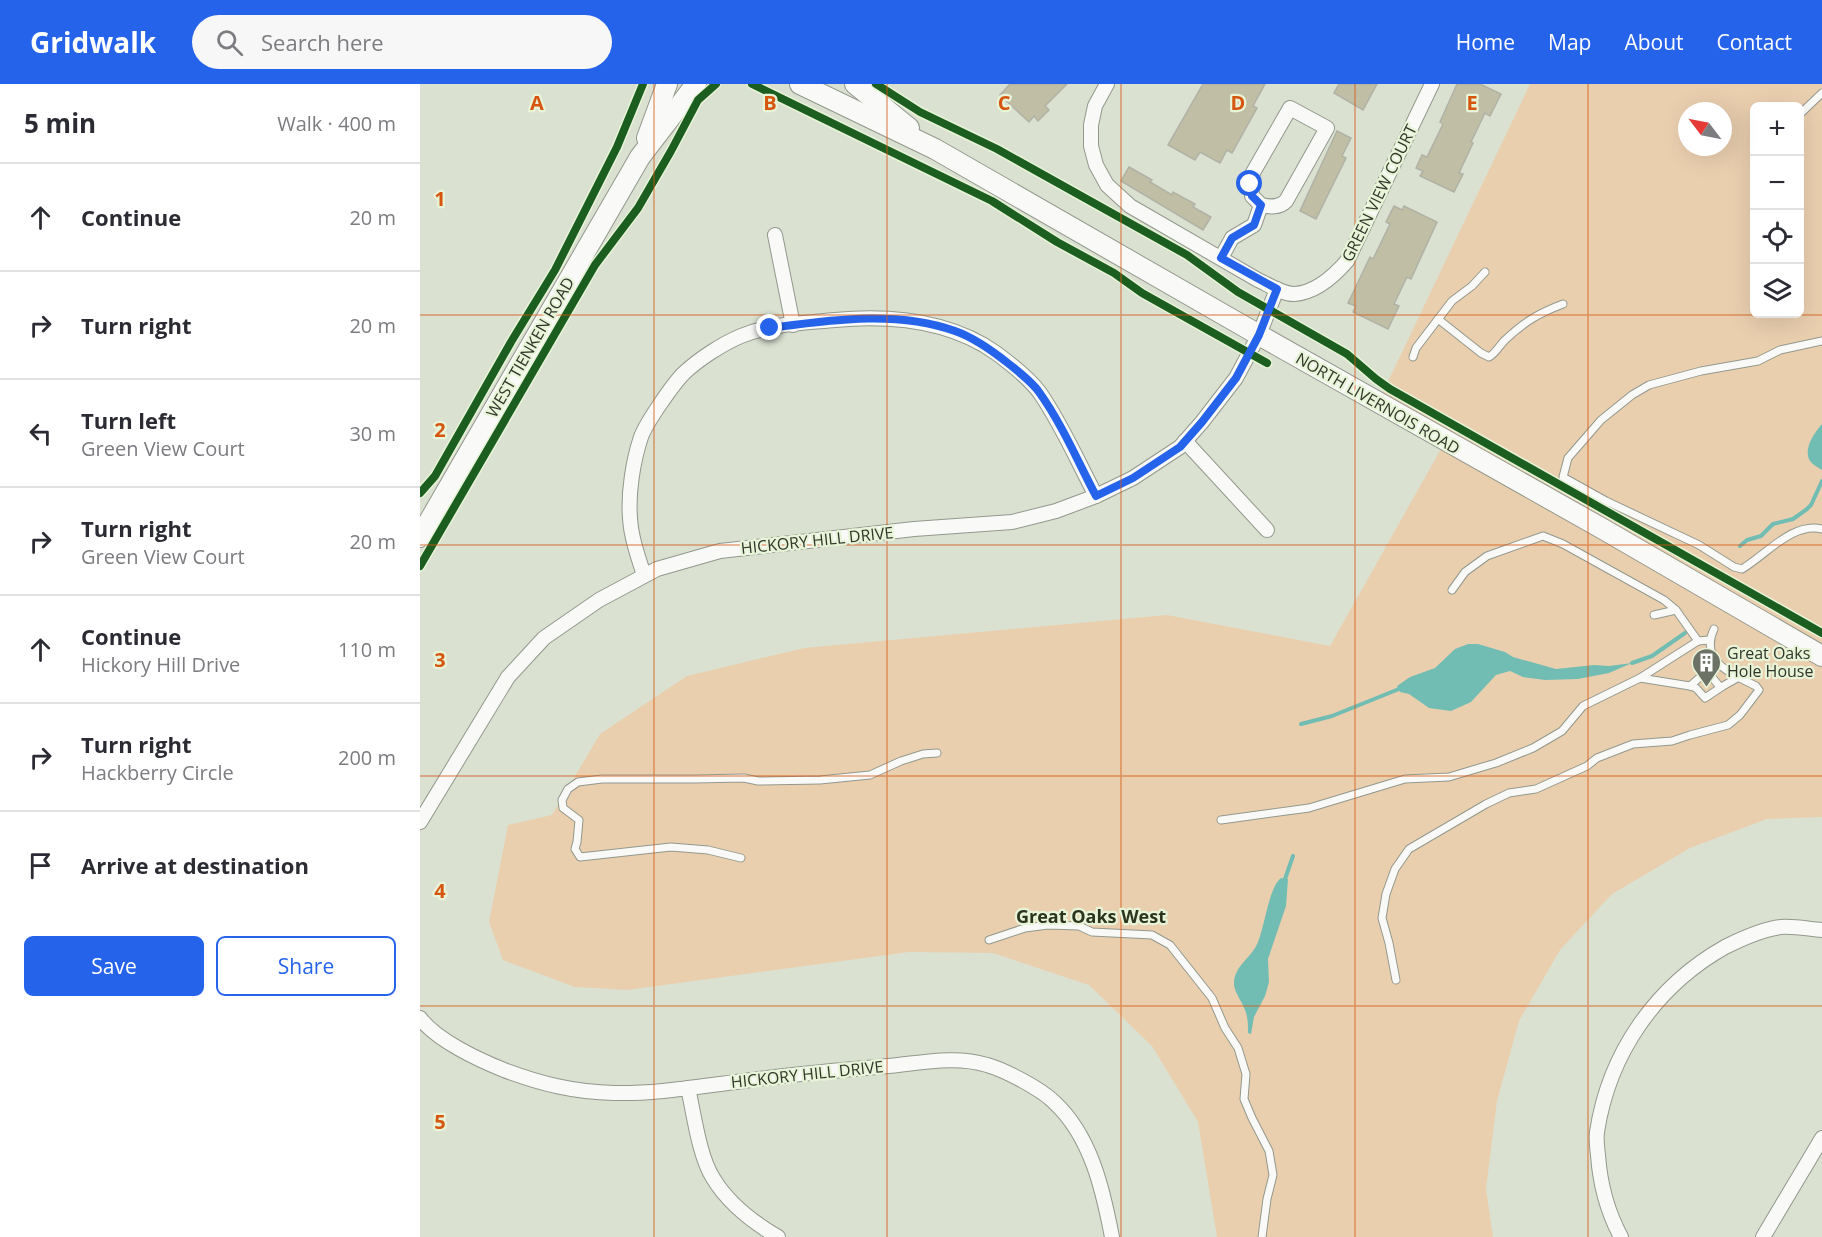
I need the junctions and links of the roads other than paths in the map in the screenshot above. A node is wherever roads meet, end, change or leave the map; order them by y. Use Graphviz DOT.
graph roads {
  1 [pos="667,84"];
  2 [pos="696,84"];
  3 [pos="800,84"];
  4 [pos="825,84"];
  5 [pos="855,84"];
  6 [pos="1107,84"];
  7 [pos="1432,84"];
  8 [pos="1822,93"];
  9 [pos="884,107"];
  10 [pos="1804,110"];
  11 [pos="935,149"];
  12 [pos="640,157"];
  13 [pos="1261,205"];
  14 [pos="775,235"];
  15 [pos="1221,258"];
  16 [pos="1485,272"];
  17 [pos="1277,289"];
  18 [pos="1563,304"];
  19 [pos="1438,319"];
  20 [pos="793,325"];
  21 [pos="1259,335"];
  22 [pos="1822,341"];
  23 [pos="1413,357"];
  24 [pos="1185,441"];
  25 [pos="1096,496"];
  26 [pos="1822,529"];
  27 [pos="1267,530"];
  28 [pos="420,537"];
  29 [pos="644,575"];
  30 [pos="1452,590"];
  31 [pos="1676,610"];
  32 [pos="1654,615"];
  33 [pos="1714,629"];
  34 [pos="1709,640"];
  35 [pos="1698,642"];
  36 [pos="1822,656"];
  37 [pos="1715,659"];
  38 [pos="1707,671"];
  39 [pos="1739,677"];
  40 [pos="1640,678"];
  41 [pos="1690,686"];
  42 [pos="1720,687"];
  43 [pos="937,753"];
  44 [pos="1221,820"];
  45 [pos="420,822"];
  46 [pos="741,858"];
  47 [pos="1822,930"];
  48 [pos="988,940"];
  49 [pos="1396,980"];
  50 [pos="420,1018"];
  51 [pos="688,1088"];
  52 [pos="1822,1138"];
  53 [pos="778,1237"];
  54 [pos="1112,1237"];
  55 [pos="1262,1237"];
  56 [pos="1621,1237"];
  57 [pos="1763,1237"];
  1 -- 12 [label="main road, WEST TIENKEN ROAD"];
  2 -- 12 [label="main road, WEST TIENKEN ROAD"];
  3 -- 11 [label="main road, NORTH LIVERNOIS ROAD"];
  4 -- 9 [label="main road, NORTH LIVERNOIS ROAD"];
  5 -- 9 [label="main road"];
  6 -- 15 [label="street, GREEN VIEW COURT"];
  7 -- 17 [label="street, GREEN VIEW COURT"];
  8 -- 10 [label="lane"];
  9 -- 11 [label="main road, NORTH LIVERNOIS ROAD"];
  11 -- 21 [label="main road, NORTH LIVERNOIS ROAD"];
  12 -- 28 [label="main road, WEST TIENKEN ROAD"];
  13 -- 13 [label="street"];
  13 -- 15 [label="street"];
  14 -- 20 [label="street"];
  15 -- 17 [label="street, GREEN VIEW COURT"];
  16 -- 19 [label="lane"];
  17 -- 21 [label="street"];
  18 -- 19 [label="lane"];
  19 -- 23 [label="lane"];
  20 -- 25 [label="street"];
  20 -- 29 [label="street"];
  21 -- 24 [label="street, HICKORY HILL DRIVE"];
  21 -- 36 [label="main road, NORTH LIVERNOIS ROAD"];
  22 -- 26 [label="lane"];
  24 -- 25 [label="street, HICKORY HILL DRIVE"];
  24 -- 27 [label="street"];
  25 -- 29 [label="street, HICKORY HILL DRIVE"];
  29 -- 45 [label="street, HICKORY HILL DRIVE"];
  30 -- 31 [label="lane"];
  31 -- 32 [label="lane"];
  31 -- 35 [label="lane"];
  33 -- 34 [label="lane"];
  34 -- 35 [label="lane"];
  34 -- 37 [label="lane"];
  35 -- 40 [label="lane"];
  37 -- 38 [label="lane"];
  37 -- 39 [label="lane"];
  38 -- 41 [label="lane"];
  38 -- 42 [label="lane"];
  39 -- 42 [label="lane"];
  39 -- 49 [label="lane"];
  40 -- 41 [label="lane"];
  40 -- 44 [label="lane"];
  41 -- 42 [label="lane"];
  43 -- 46 [label="lane"];
  47 -- 56 [label="street"];
  48 -- 55 [label="lane"];
  50 -- 51 [label="street, HICKORY HILL DRIVE"];
  51 -- 53 [label="street"];
  51 -- 54 [label="street, HICKORY HILL DRIVE"];
  52 -- 57 [label="street"];
}
